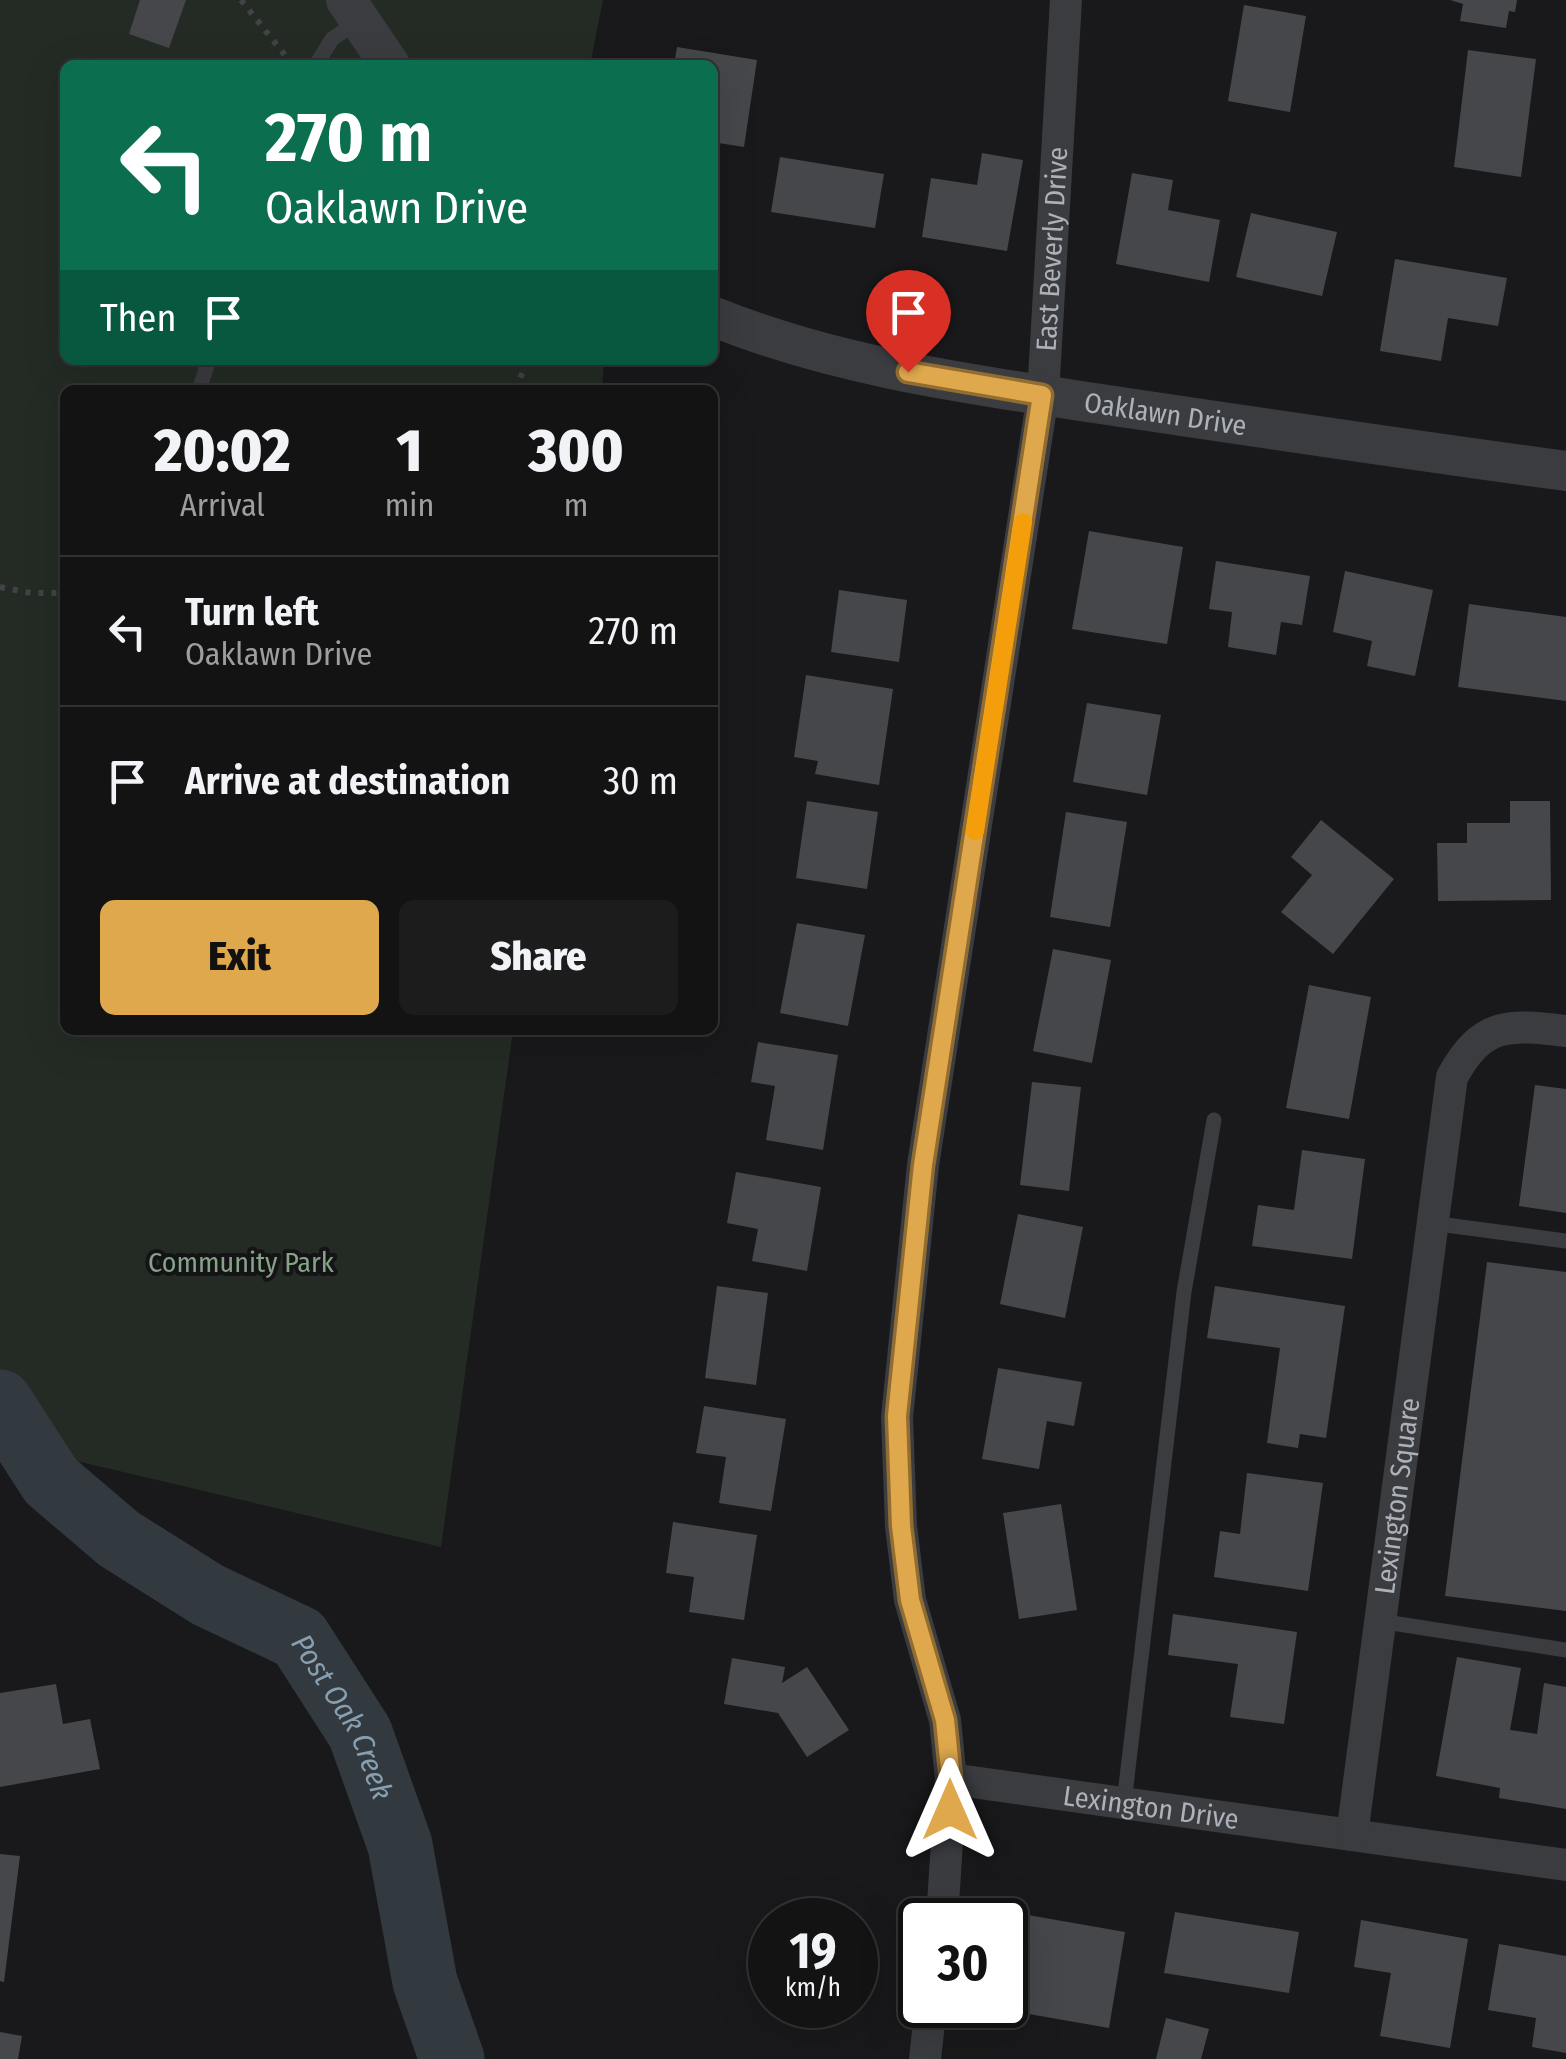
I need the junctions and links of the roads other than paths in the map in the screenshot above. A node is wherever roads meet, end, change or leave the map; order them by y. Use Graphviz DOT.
graph roads {
  1 [pos="1066,0"];
  2 [pos="352,11"];
  3 [pos="319,60"];
  4 [pos="386,60"];
  5 [pos="718,318"];
  6 [pos="1042,395"];
  7 [pos="1565,462"];
  8 [pos="1566,1031"];
  9 [pos="1214,1120"];
  10 [pos="1430,1223"];
  11 [pos="1566,1240"];
  12 [pos="1380,1621"];
  13 [pos="1566,1650"];
  14 [pos="951,1779"];
  15 [pos="1124,1803"];
  16 [pos="1352,1836"];
  17 [pos="1566,1865"];
  18 [pos="943,1898"];
  19 [pos="928,2028"];
  20 [pos="925,2059"];
  1 -- 6 [label="street, East Beverly Drive"];
  2 -- 3 [label="lane"];
  2 -- 4 [label="street"];
  5 -- 6 [label="street, Oaklawn Drive"];
  6 -- 7 [label="street, Oaklawn Drive"];
  6 -- 14 [label="street, East Beverly Drive"];
  8 -- 10 [label="street, Lexington Square"];
  9 -- 15 [label="lane"];
  10 -- 11 [label="lane"];
  10 -- 12 [label="street, Lexington Square"];
  12 -- 13 [label="lane"];
  12 -- 16 [label="street, Lexington Square"];
  14 -- 15 [label="street, Lexington Drive"];
  14 -- 18 [label="street, East Beverly Drive"];
  15 -- 16 [label="street, Lexington Drive"];
  16 -- 17 [label="street"];
  19 -- 20 [label="street"];
}
